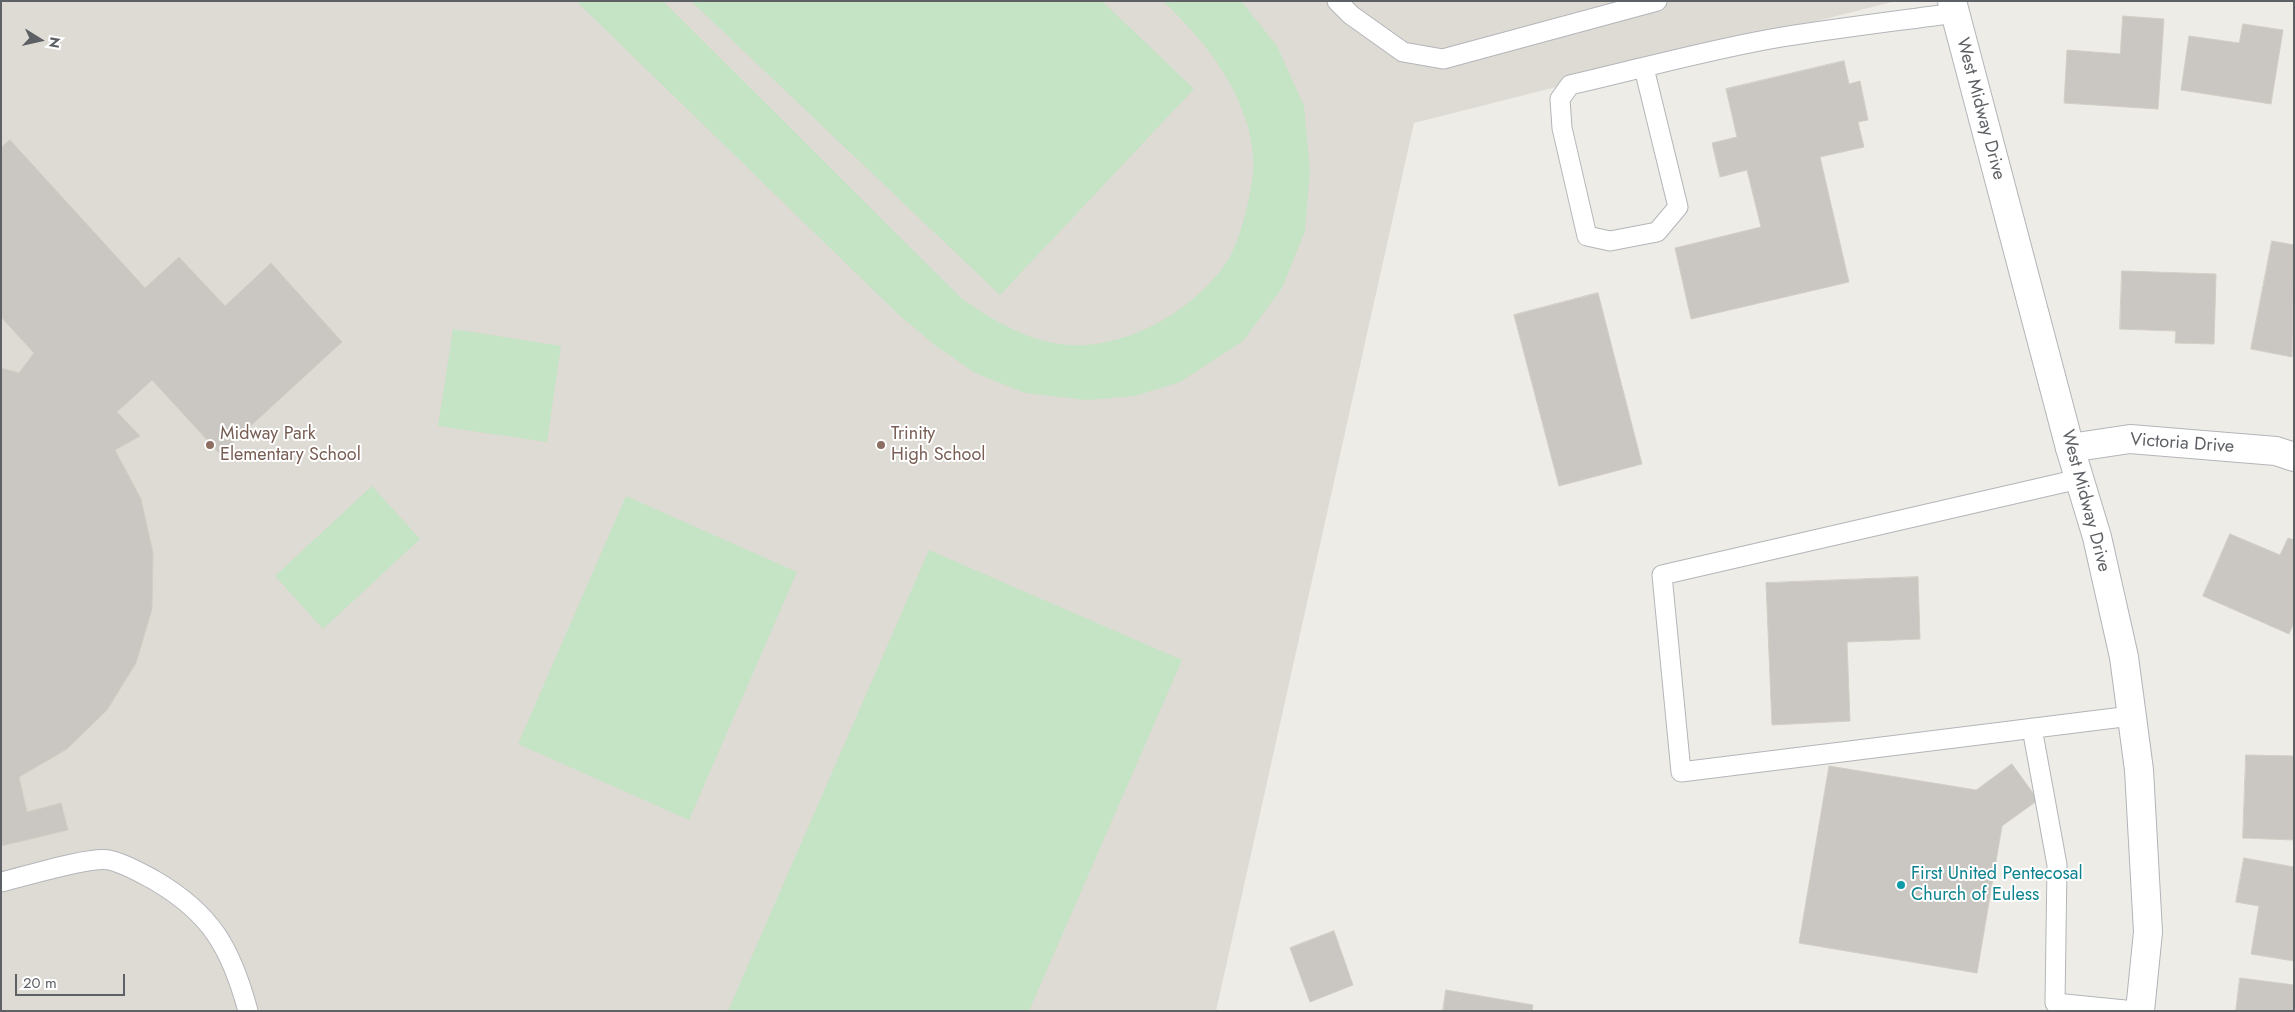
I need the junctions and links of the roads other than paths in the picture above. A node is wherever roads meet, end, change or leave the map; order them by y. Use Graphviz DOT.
graph roads {
  1 [pos="1337,1"];
  2 [pos="1657,1"];
  3 [pos="1953,7"];
  4 [pos="1644,68"];
  5 [pos="2070,448"];
  6 [pos="2294,458"];
  7 [pos="2080,479"];
  8 [pos="2131,716"];
  9 [pos="2032,728"];
  10 [pos="1,882"];
  11 [pos="248,1011"];
  12 [pos="2135,1011"];
  13 [pos="2140,1011"];
  1 -- 2 [label="lane"];
  3 -- 4 [label="lane"];
  3 -- 5 [label="street, West Midway Drive"];
  4 -- 4 [label="lane"];
  5 -- 6 [label="street, Victoria Drive"];
  5 -- 7 [label="street, West Midway Drive"];
  7 -- 8 [label="street, West Midway Drive"];
  7 -- 9 [label="lane"];
  8 -- 9 [label="lane"];
  8 -- 13 [label="street, West Midway Drive"];
  9 -- 12 [label="lane"];
  10 -- 11 [label="lane"];
}
